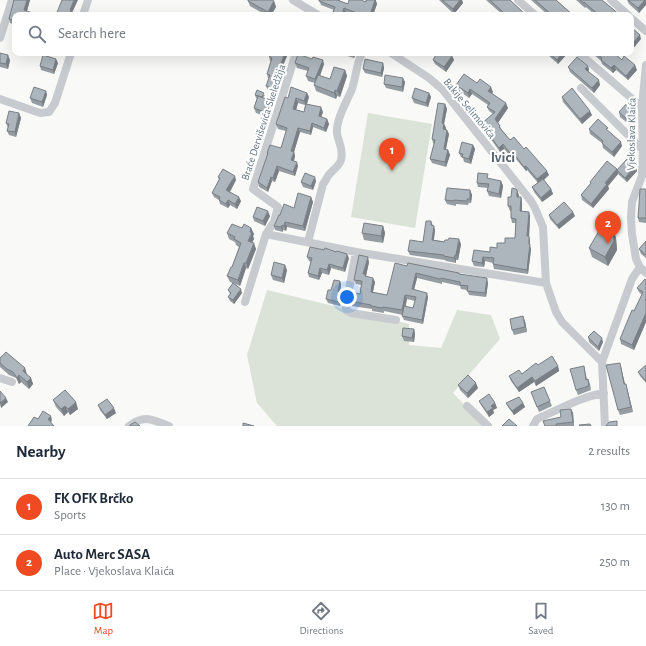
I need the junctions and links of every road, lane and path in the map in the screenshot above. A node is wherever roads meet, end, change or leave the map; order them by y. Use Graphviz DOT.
graph roads {
  1 [pos="12,0"];
  2 [pos="88,0"];
  3 [pos="293,0"];
  4 [pos="518,0"];
  5 [pos="611,0"];
  6 [pos="84,12"];
  7 [pos="307,12"];
  8 [pos="532,12"];
  9 [pos="625,12"];
  10 [pos="634,21"];
  11 [pos="646,31"];
  12 [pos="0,38"];
  13 [pos="70,56"];
  14 [pos="295,56"];
  15 [pos="360,56"];
  16 [pos="396,56"];
  17 [pos="583,56"];
  18 [pos="646,65"];
  19 [pos="581,88"];
  20 [pos="0,99"];
  21 [pos="644,108"];
  22 [pos="644,150"];
  23 [pos="644,174"];
  24 [pos="266,234"];
  25 [pos="308,242"];
  26 [pos="356,252"];
  27 [pos="643,270"];
  28 [pos="546,283"];
  29 [pos="245,302"];
  30 [pos="396,320"];
  31 [pos="602,362"];
  32 [pos="0,378"];
  33 [pos="12,382"];
  34 [pos="604,393"];
  35 [pos="467,406"];
  36 [pos="129,426"];
  37 [pos="169,426"];
  38 [pos="488,426"];
  39 [pos="533,426"];
  40 [pos="605,426"];
  1 -- 12 [label="street"];
  2 -- 6 [label="street"];
  3 -- 7 [label="street"];
  4 -- 8 [label="street"];
  5 -- 9 [label="street"];
  10 -- 11 [label="street"];
  13 -- 20 [label="street"];
  14 -- 24 [label="street, Braće Derviševića-Skeledžija"];
  15 -- 25 [label="street"];
  16 -- 28 [label="street, Bakije Selimovića"];
  17 -- 21 [label="street"];
  18 -- 21 [label="street, Vjekoslava Klaića"];
  19 -- 22 [label="street"];
  21 -- 22 [label="street, Vjekoslava Klaića"];
  22 -- 23 [label="street, Vjekoslava Klaića"];
  23 -- 27 [label="street, Vjekoslava Klaića"];
  24 -- 25 [label="street"];
  24 -- 29 [label="street"];
  25 -- 26 [label="street"];
  26 -- 28 [label="street"];
  26 -- 30 [label="street"];
  27 -- 31 [label="street, Vjekoslava Klaića"];
  28 -- 31 [label="street, Bakije Selimovića"];
  31 -- 34 [label="street"];
  32 -- 33 [label="street"];
  34 -- 39 [label="street"];
  34 -- 40 [label="street"];
  35 -- 38 [label="street"];
  36 -- 37 [label="street"];
}
